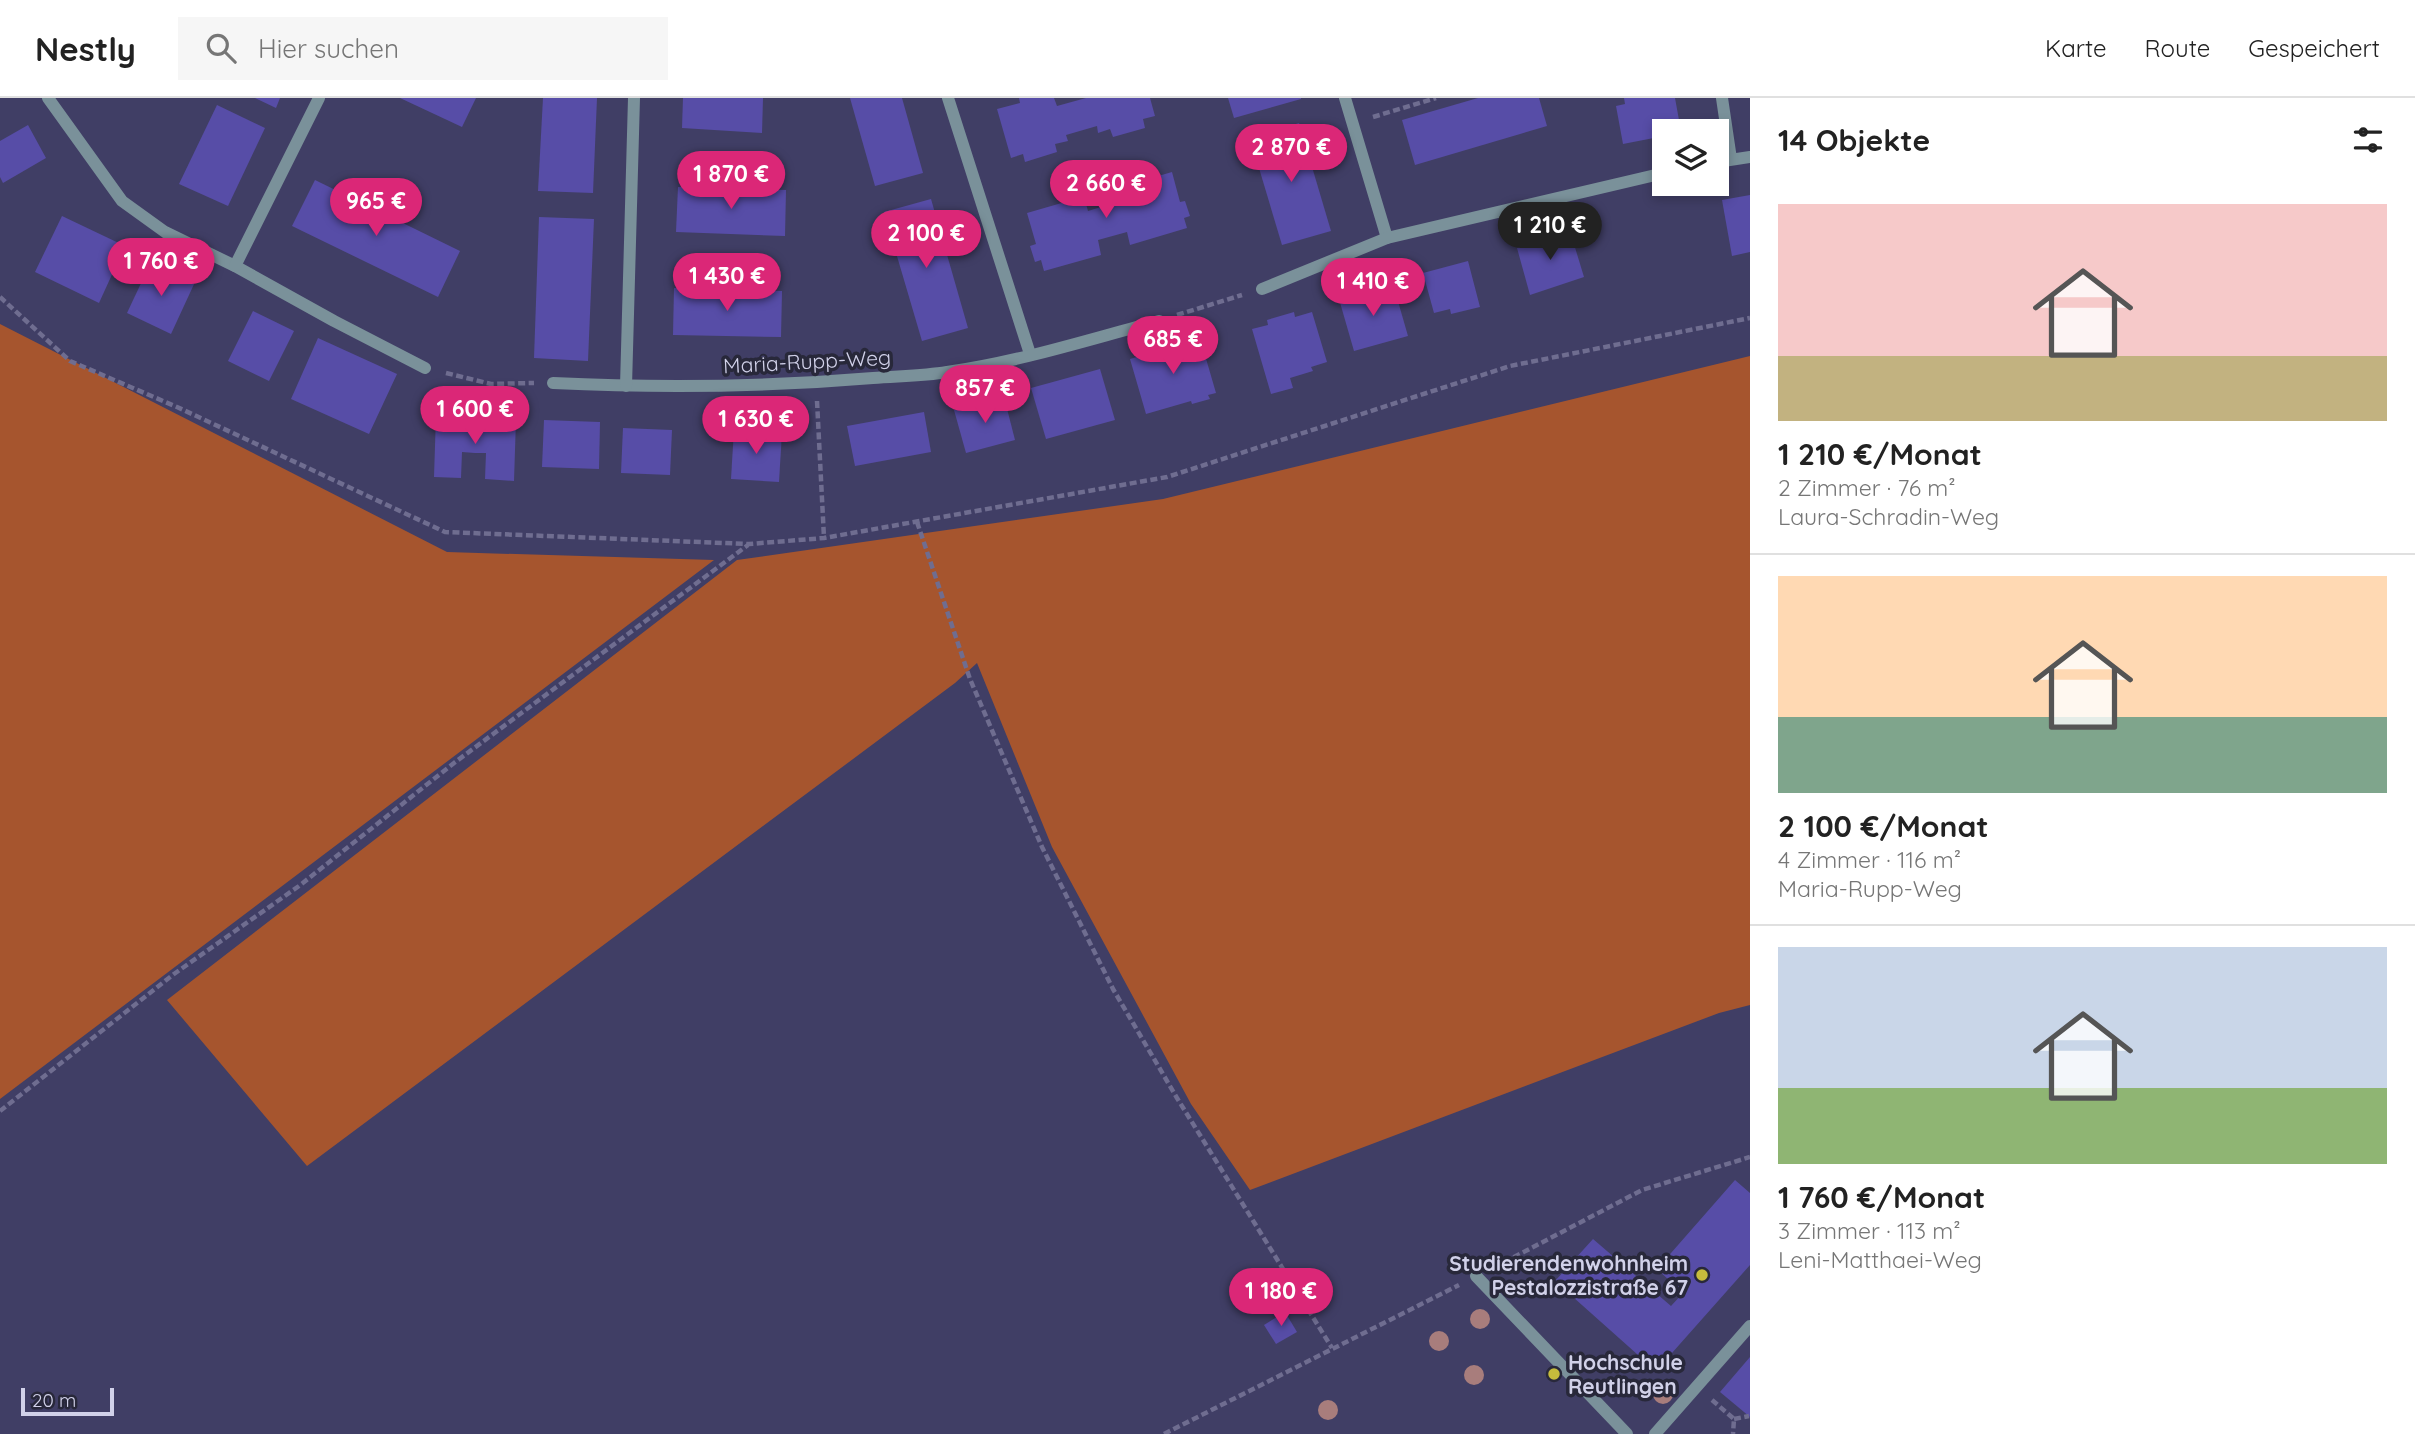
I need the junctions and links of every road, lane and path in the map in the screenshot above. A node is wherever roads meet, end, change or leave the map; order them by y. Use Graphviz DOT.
graph roads {
  1 [pos="48,98"];
  2 [pos="319,98"];
  3 [pos="634,98"];
  4 [pos="948,98"];
  5 [pos="1345,98"];
  6 [pos="1436,98"];
  7 [pos="1722,98"];
  8 [pos="1352,123"];
  9 [pos="1750,157"];
  10 [pos="1731,159"];
  11 [pos="1652,176"];
  12 [pos="1387,238"];
  13 [pos="235,266"];
  14 [pos="1262,289"];
  15 [pos="0,298"];
  16 [pos="1750,318"];
  17 [pos="1160,321"];
  18 [pos="1030,354"];
  19 [pos="425,368"];
  20 [pos="553,383"];
  21 [pos="817,383"];
  22 [pos="626,386"];
  23 [pos="917,522"];
  24 [pos="824,538"];
  25 [pos="749,544"];
  26 [pos="0,1111"];
  27 [pos="1750,1157"];
  28 [pos="1476,1276"];
  29 [pos="1750,1326"];
  30 [pos="1332,1348"];
  31 [pos="1696,1388"];
  32 [pos="1749,1416"];
  33 [pos="1734,1419"];
  34 [pos="1164,1434"];
  35 [pos="1627,1434"];
  36 [pos="1655,1434"];
  37 [pos="1733,1434"];
  1 -- 13 [label="street"];
  2 -- 13 [label="street"];
  3 -- 22 [label="street"];
  4 -- 18 [label="street"];
  5 -- 8 [label="street"];
  6 -- 8 [label="path"];
  7 -- 10 [label="street"];
  8 -- 12 [label="street"];
  9 -- 10 [label="street"];
  11 -- 12 [label="street"];
  12 -- 14 [label="street"];
  13 -- 19 [label="street"];
  14 -- 17 [label="path"];
  15 -- 25 [label="path"];
  16 -- 23 [label="path"];
  17 -- 18 [label="street, Maria-Rupp-Weg"];
  18 -- 21 [label="street, Maria-Rupp-Weg"];
  19 -- 20 [label="path"];
  20 -- 22 [label="street, Maria-Rupp-Weg"];
  21 -- 22 [label="street, Maria-Rupp-Weg"];
  21 -- 24 [label="path"];
  23 -- 24 [label="path"];
  23 -- 30 [label="path"];
  24 -- 25 [label="path"];
  25 -- 26 [label="path"];
  27 -- 28 [label="path"];
  28 -- 30 [label="path"];
  28 -- 35 [label="street"];
  29 -- 31 [label="street"];
  30 -- 34 [label="path"];
  31 -- 33 [label="path"];
  31 -- 36 [label="street"];
  32 -- 33 [label="path"];
  33 -- 37 [label="path"];
}
